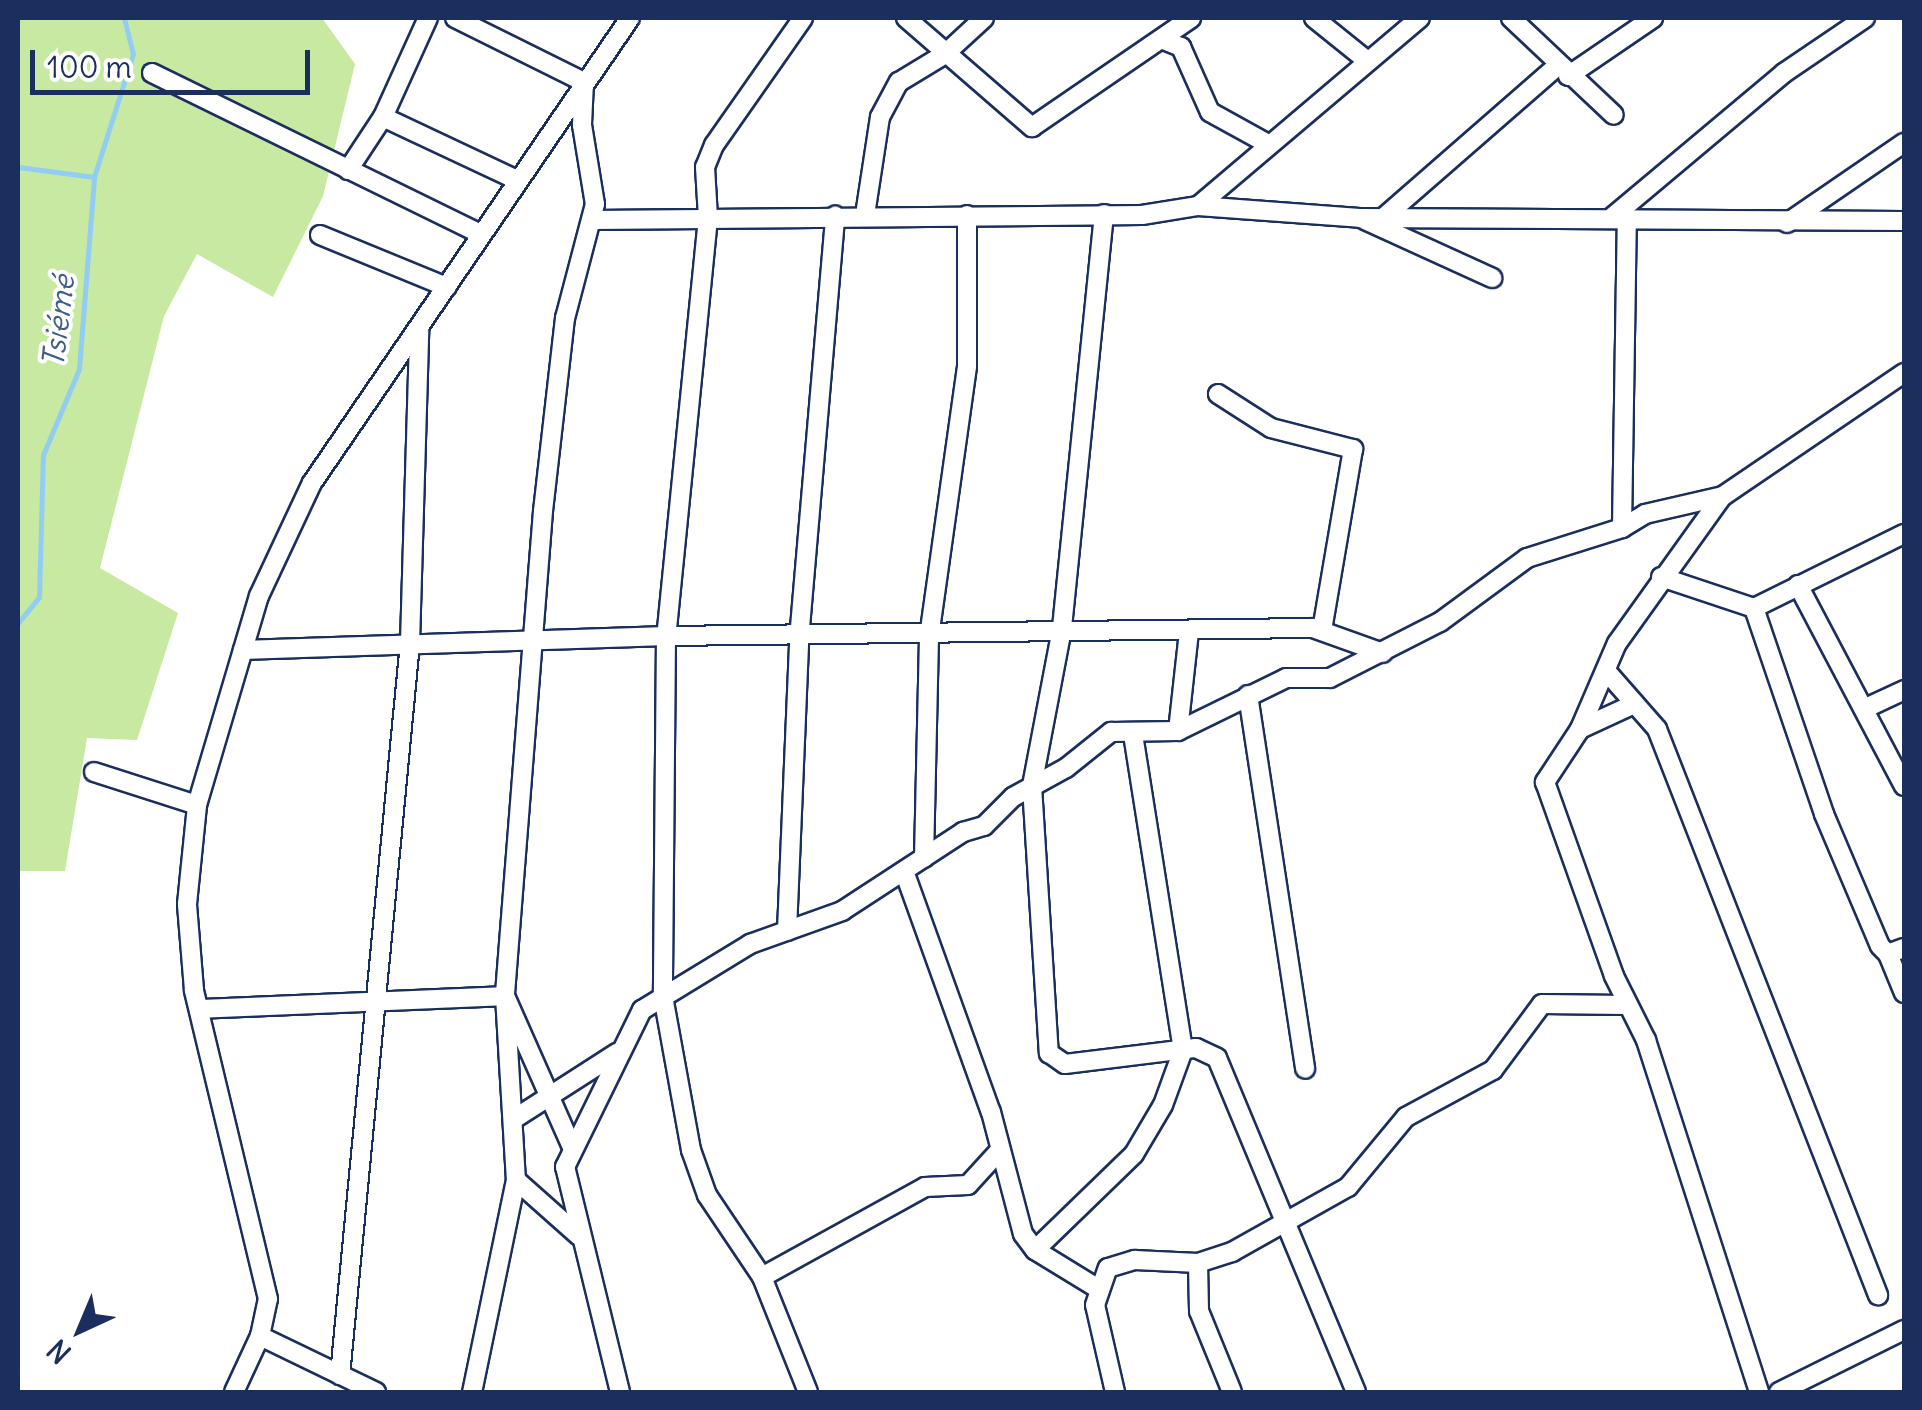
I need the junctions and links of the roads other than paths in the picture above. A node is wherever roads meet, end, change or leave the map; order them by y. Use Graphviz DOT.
graph roads {
  1 [pos="428,18"];
  2 [pos="455,18"];
  3 [pos="630,18"];
  4 [pos="803,18"];
  5 [pos="906,18"];
  6 [pos="984,18"];
  7 [pos="1191,18"];
  8 [pos="1314,18"];
  9 [pos="1420,18"];
  10 [pos="1511,18"];
  11 [pos="1653,18"];
  12 [pos="1864,18"];
  13 [pos="1161,39"];
  14 [pos="945,54"];
  15 [pos="1365,59"];
  16 [pos="1563,71"];
  17 [pos="152,73"];
  18 [pos="584,82"];
  19 [pos="1614,116"];
  20 [pos="383,117"];
  21 [pos="1904,143"];
  22 [pos="1268,144"];
  23 [pos="348,170"];
  24 [pos="515,179"];
  25 [pos="1198,206"];
  26 [pos="1104,214"];
  27 [pos="866,215"];
  28 [pos="967,215"];
  29 [pos="835,216"];
  30 [pos="708,218"];
  31 [pos="1360,218"];
  32 [pos="1383,218"];
  33 [pos="593,220"];
  34 [pos="1618,220"];
  35 [pos="1904,221"];
  36 [pos="1787,224"];
  37 [pos="481,234"];
  38 [pos="320,235"];
  39 [pos="1492,278"];
  40 [pos="447,287"];
  41 [pos="419,331"];
  42 [pos="1904,373"];
  43 [pos="1218,394"];
  44 [pos="1723,496"];
  45 [pos="1622,528"];
  46 [pos="1904,534"];
  47 [pos="1661,577"];
  48 [pos="1798,585"];
  49 [pos="1754,608"];
  50 [pos="1322,630"];
  51 [pos="1189,631"];
  52 [pos="1062,634"];
  53 [pos="666,636"];
  54 [pos="929,637"];
  55 [pos="798,639"];
  56 [pos="536,641"];
  57 [pos="410,643"];
  58 [pos="243,650"];
  59 [pos="1383,654"];
  60 [pos="1607,672"];
  61 [pos="1904,690"];
  62 [pos="1248,695"];
  63 [pos="1634,704"];
  64 [pos="1868,707"];
  65 [pos="1580,729"];
  66 [pos="1178,731"];
  67 [pos="1132,733"];
  68 [pos="94,772"];
  69 [pos="1032,786"];
  70 [pos="1904,786"];
  71 [pos="197,804"];
  72 [pos="924,858"];
  73 [pos="904,870"];
  74 [pos="787,931"];
  75 [pos="1896,951"];
  76 [pos="1904,993"];
  77 [pos="504,996"];
  78 [pos="663,996"];
  79 [pos="371,1002"];
  80 [pos="1626,1005"];
  81 [pos="199,1009"];
  82 [pos="622,1050"];
  83 [pos="1182,1050"];
  84 [pos="1305,1070"];
  85 [pos="554,1097"];
  86 [pos="514,1120"];
  87 [pos="572,1147"];
  88 [pos="1000,1150"];
  89 [pos="516,1180"];
  90 [pos="1287,1223"];
  91 [pos="580,1236"];
  92 [pos="1035,1250"];
  93 [pos="1198,1262"];
  94 [pos="762,1277"];
  95 [pos="1097,1288"];
  96 [pos="1878,1295"];
  97 [pos="1904,1330"];
  98 [pos="260,1336"];
  99 [pos="340,1375"];
  100 [pos="234,1392"];
  101 [pos="376,1392"];
  102 [pos="472,1392"];
  103 [pos="620,1392"];
  104 [pos="808,1392"];
  105 [pos="1115,1392"];
  106 [pos="1232,1392"];
  107 [pos="1356,1392"];
  108 [pos="1759,1392"];
  109 [pos="1779,1392"];
  1 -- 20 [label="street"];
  2 -- 18 [label="street"];
  3 -- 18 [label="street"];
  4 -- 30 [label="street"];
  5 -- 14 [label="street"];
  6 -- 14 [label="street"];
  7 -- 13 [label="street"];
  8 -- 15 [label="street"];
  9 -- 15 [label="street"];
  10 -- 16 [label="street"];
  11 -- 16 [label="street"];
  12 -- 34 [label="street"];
  13 -- 14 [label="street"];
  13 -- 22 [label="street"];
  14 -- 27 [label="street"];
  15 -- 22 [label="street"];
  16 -- 19 [label="street"];
  16 -- 32 [label="street"];
  17 -- 23 [label="street"];
  18 -- 24 [label="street"];
  18 -- 33 [label="street"];
  20 -- 23 [label="street"];
  20 -- 24 [label="street"];
  21 -- 36 [label="street"];
  22 -- 25 [label="street"];
  23 -- 37 [label="street"];
  24 -- 37 [label="street"];
  25 -- 26 [label="street"];
  25 -- 31 [label="street"];
  26 -- 28 [label="street"];
  26 -- 52 [label="street"];
  27 -- 28 [label="street"];
  27 -- 29 [label="street"];
  28 -- 54 [label="street"];
  29 -- 30 [label="street"];
  29 -- 55 [label="street"];
  30 -- 33 [label="street"];
  30 -- 53 [label="street"];
  31 -- 32 [label="street"];
  31 -- 39 [label="street"];
  32 -- 34 [label="street"];
  33 -- 56 [label="street"];
  34 -- 36 [label="street"];
  34 -- 45 [label="street"];
  35 -- 36 [label="street"];
  37 -- 40 [label="street"];
  38 -- 40 [label="street"];
  40 -- 41 [label="street"];
  41 -- 57 [label="street"];
  41 -- 58 [label="street"];
  42 -- 44 [label="street"];
  43 -- 50 [label="street"];
  44 -- 45 [label="street"];
  44 -- 47 [label="street"];
  45 -- 59 [label="street"];
  46 -- 48 [label="street"];
  47 -- 49 [label="street"];
  47 -- 60 [label="street"];
  48 -- 49 [label="street"];
  48 -- 64 [label="street"];
  49 -- 75 [label="street"];
  50 -- 51 [label="street"];
  50 -- 59 [label="street"];
  51 -- 52 [label="street"];
  51 -- 66 [label="street"];
  52 -- 54 [label="street"];
  52 -- 69 [label="street"];
  53 -- 55 [label="street"];
  53 -- 56 [label="street"];
  53 -- 78 [label="street"];
  54 -- 55 [label="street"];
  54 -- 72 [label="street"];
  55 -- 74 [label="street"];
  56 -- 57 [label="street"];
  56 -- 77 [label="street"];
  57 -- 58 [label="street"];
  57 -- 79 [label="street"];
  58 -- 71 [label="street"];
  59 -- 62 [label="street"];
  60 -- 63 [label="street"];
  60 -- 65 [label="street"];
  61 -- 64 [label="street"];
  62 -- 66 [label="street"];
  62 -- 84 [label="street"];
  63 -- 65 [label="street"];
  63 -- 96 [label="street"];
  64 -- 70 [label="street"];
  65 -- 80 [label="street"];
  66 -- 67 [label="street"];
  67 -- 69 [label="street"];
  67 -- 83 [label="street"];
  68 -- 71 [label="street"];
  69 -- 72 [label="street"];
  69 -- 83 [label="street"];
  71 -- 81 [label="street"];
  72 -- 73 [label="street"];
  73 -- 74 [label="street"];
  73 -- 88 [label="street"];
  74 -- 78 [label="street"];
  75 -- 76 [label="street"];
  77 -- 79 [label="street"];
  77 -- 85 [label="street"];
  77 -- 86 [label="street"];
  78 -- 82 [label="street"];
  78 -- 94 [label="street"];
  79 -- 81 [label="street"];
  79 -- 99 [label="street"];
  80 -- 90 [label="street"];
  80 -- 108 [label="street"];
  81 -- 98 [label="street"];
  82 -- 85 [label="street"];
  82 -- 87 [label="street"];
  83 -- 90 [label="street"];
  83 -- 92 [label="street"];
  85 -- 86 [label="street"];
  85 -- 87 [label="street"];
  86 -- 89 [label="street"];
  87 -- 91 [label="street"];
  88 -- 92 [label="street"];
  88 -- 94 [label="street"];
  89 -- 91 [label="street"];
  89 -- 102 [label="street"];
  90 -- 93 [label="street"];
  90 -- 107 [label="street"];
  91 -- 103 [label="street"];
  92 -- 95 [label="street"];
  93 -- 95 [label="street"];
  93 -- 106 [label="street"];
  94 -- 104 [label="street"];
  95 -- 105 [label="street"];
  97 -- 109 [label="street"];
  98 -- 99 [label="street"];
  98 -- 100 [label="street"];
  99 -- 101 [label="street"];
}
